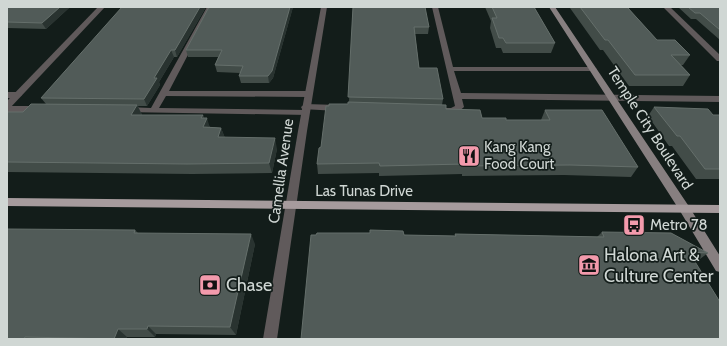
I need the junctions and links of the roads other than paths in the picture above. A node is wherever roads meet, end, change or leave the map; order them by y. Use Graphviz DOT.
graph roads {
  1 [pos="102,7"];
  2 [pos="210,7"];
  3 [pos="324,7"];
  4 [pos="435,7"];
  5 [pos="552,7"];
  6 [pos="666,7"];
  7 [pos="720,59"];
  8 [pos="450,69"];
  9 [pos="593,69"];
  10 [pos="163,93"];
  11 [pos="7,94"];
  12 [pos="308,94"];
  13 [pos="18,95"];
  14 [pos="457,96"];
  15 [pos="611,96"];
  16 [pos="720,99"];
  17 [pos="7,106"];
  18 [pos="344,108"];
  19 [pos="7,109"];
  20 [pos="46,110"];
  21 [pos="115,110"];
  22 [pos="154,110"];
  23 [pos="305,110"];
  24 [pos="436,110"];
  25 [pos="7,202"];
  26 [pos="292,205"];
  27 [pos="684,208"];
  28 [pos="720,209"];
  29 [pos="720,267"];
  30 [pos="270,339"];
  1 -- 13 [label="street"];
  2 -- 10 [label="street"];
  3 -- 12 [label="street, Camellia Avenue"];
  4 -- 8 [label="street"];
  5 -- 9 [label="main road, Temple City Boulevard"];
  6 -- 7 [label="street"];
  8 -- 9 [label="street"];
  8 -- 14 [label="street"];
  9 -- 15 [label="main road, Temple City Boulevard"];
  10 -- 12 [label="street"];
  10 -- 22 [label="street"];
  11 -- 13 [label="street"];
  12 -- 23 [label="street, Camellia Avenue"];
  13 -- 17 [label="street"];
  14 -- 15 [label="street"];
  14 -- 24 [label="street"];
  15 -- 16 [label="street"];
  15 -- 27 [label="main road, Temple City Boulevard"];
  18 -- 23 [label="street"];
  19 -- 20 [label="street"];
  21 -- 22 [label="street"];
  22 -- 23 [label="street"];
  23 -- 26 [label="street, Camellia Avenue"];
  25 -- 26 [label="main road, Las Tunas Drive"];
  26 -- 27 [label="main road, Las Tunas Drive"];
  26 -- 30 [label="street, Camellia Avenue"];
  27 -- 28 [label="main road, Las Tunas Drive"];
  27 -- 29 [label="main road, Temple City Boulevard"];
}
